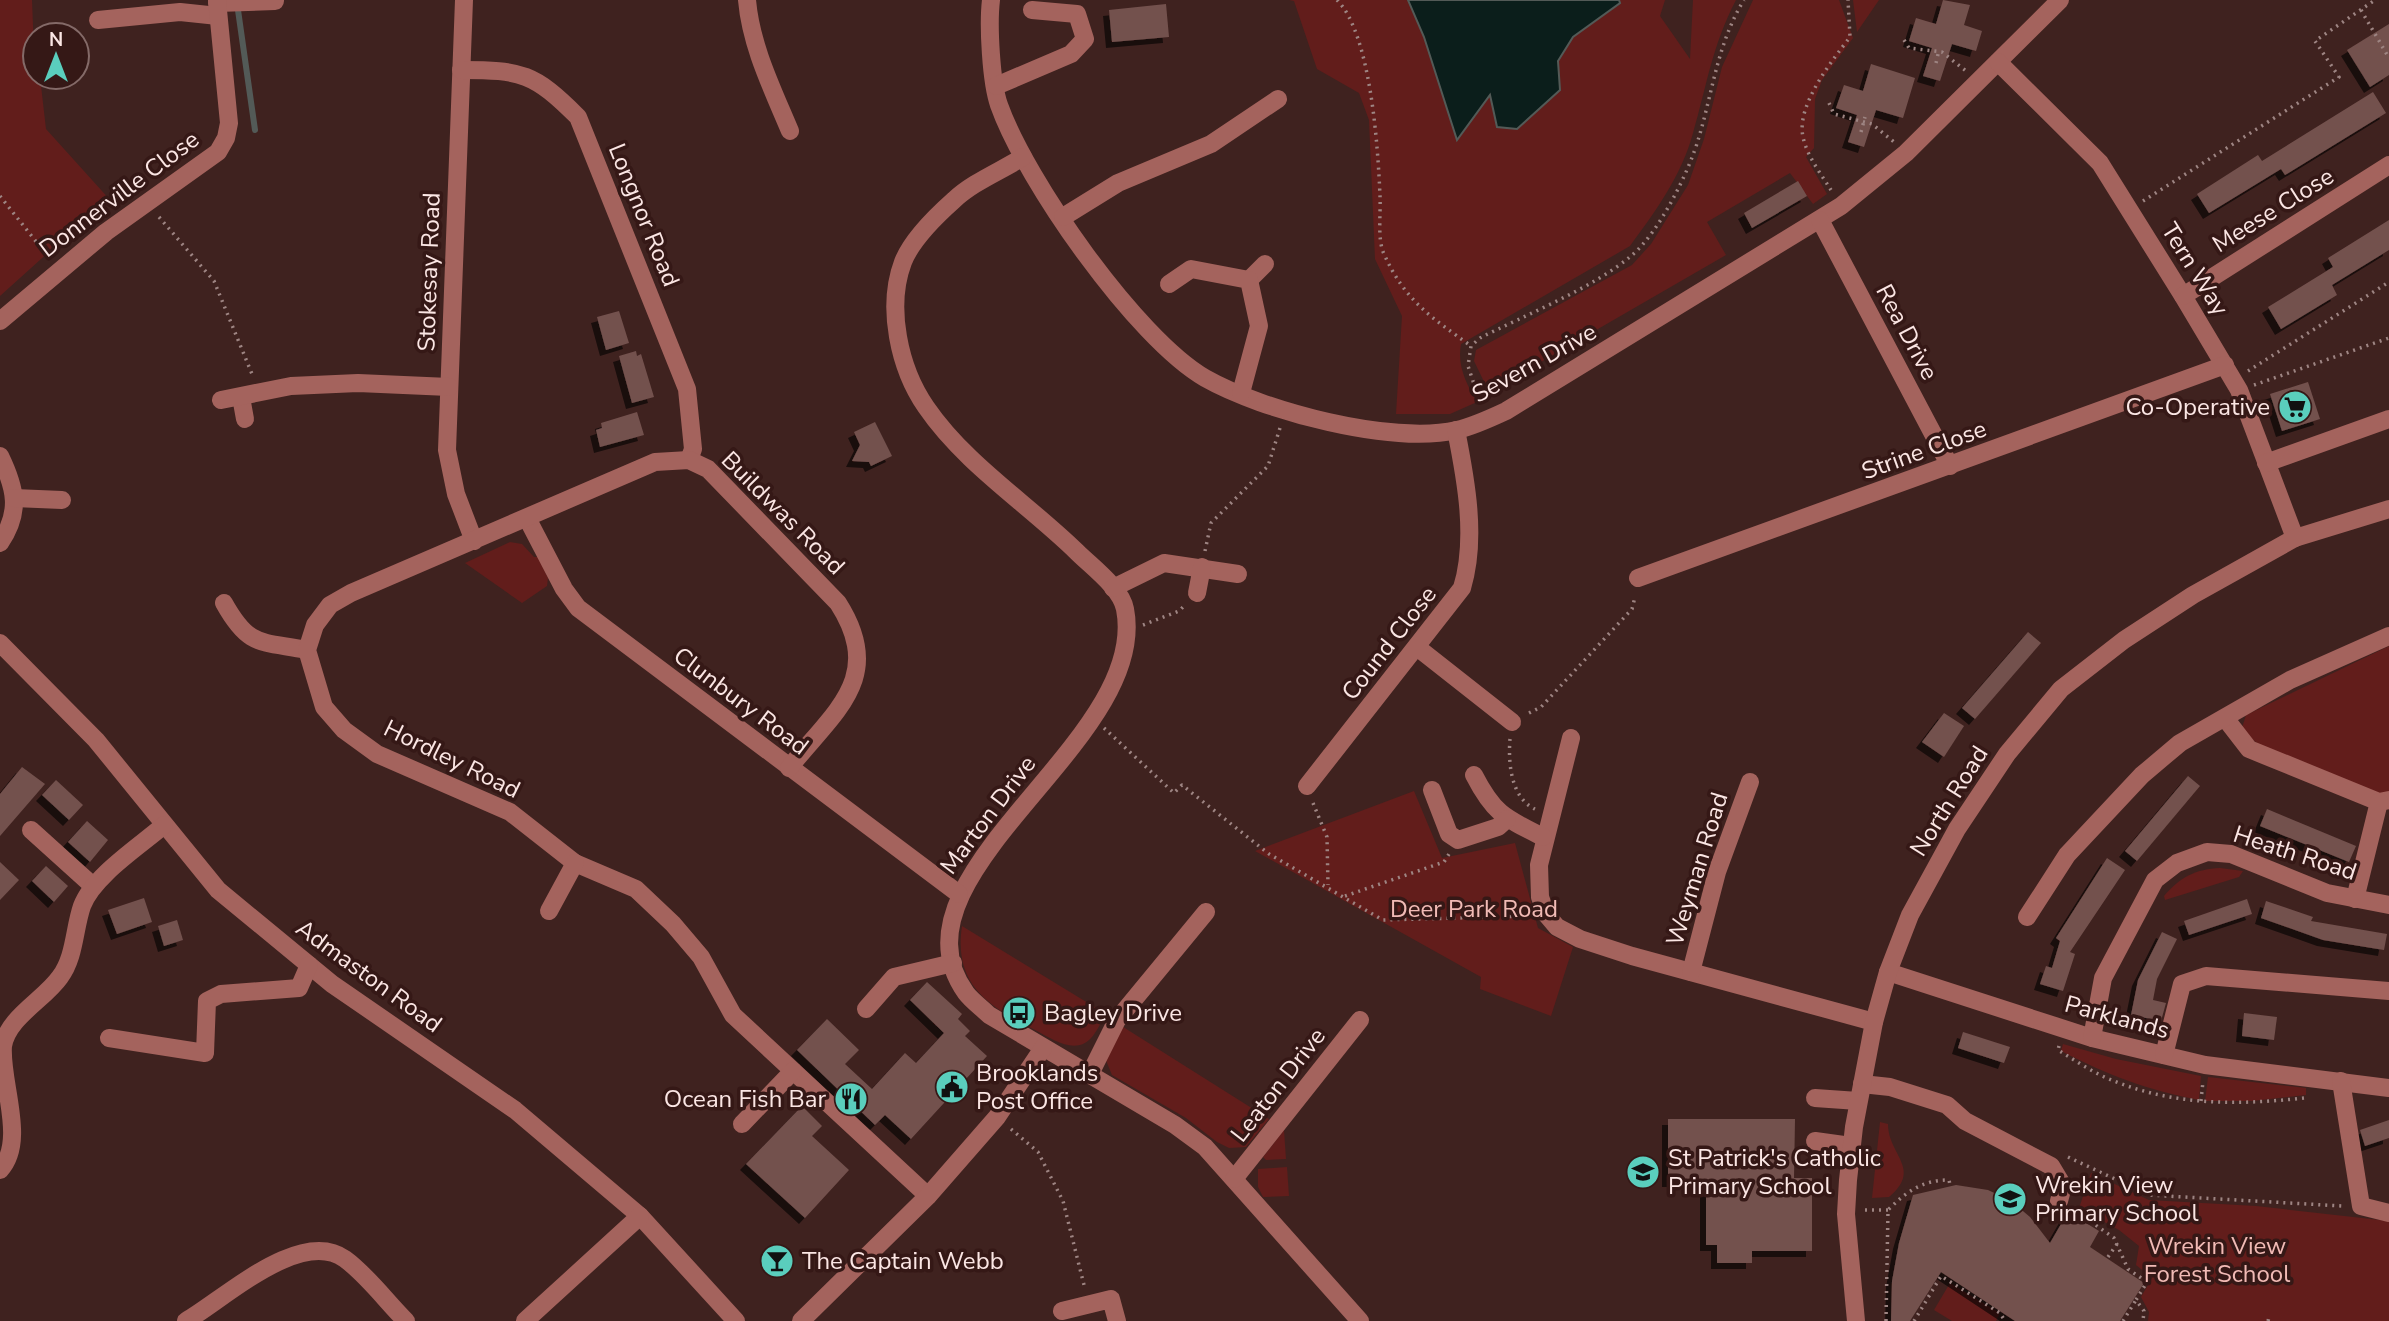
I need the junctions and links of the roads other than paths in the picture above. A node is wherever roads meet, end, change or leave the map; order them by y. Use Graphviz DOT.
graph roads {
  1 [pos="464,0"];
  2 [pos="747,0"];
  3 [pos="991,0"];
  4 [pos="2060,0"];
  5 [pos="255,1"];
  6 [pos="275,1"];
  7 [pos="219,6"];
  8 [pos="1032,10"];
  9 [pos="99,20"];
  10 [pos="1998,62"];
  11 [pos="461,70"];
  12 [pos="996,86"];
  13 [pos="1278,99"];
  14 [pos="790,131"];
  15 [pos="1023,158"];
  16 [pos="2389,165"];
  17 [pos="1063,217"];
  18 [pos="1820,220"];
  19 [pos="1265,264"];
  20 [pos="1249,280"];
  21 [pos="1169,284"];
  22 [pos="2183,296"];
  23 [pos="0,321"];
  24 [pos="2233,378"];
  25 [pos="449,387"];
  26 [pos="1241,393"];
  27 [pos="241,397"];
  28 [pos="221,400"];
  29 [pos="245,419"];
  30 [pos="2389,419"];
  31 [pos="1456,430"];
  32 [pos="0,456"];
  33 [pos="689,460"];
  34 [pos="2266,463"];
  35 [pos="1950,467"];
  36 [pos="14,498"];
  37 [pos="62,500"];
  38 [pos="2389,509"];
  39 [pos="527,518"];
  40 [pos="2295,538"];
  41 [pos="474,541"];
  42 [pos="0,543"];
  43 [pos="1202,567"];
  44 [pos="1238,574"];
  45 [pos="1638,578"];
  46 [pos="1112,588"];
  47 [pos="1197,593"];
  48 [pos="224,603"];
  49 [pos="2389,636"];
  50 [pos="0,643"];
  51 [pos="1418,648"];
  52 [pos="307,650"];
  53 [pos="2225,718"];
  54 [pos="1512,722"];
  55 [pos="1571,738"];
  56 [pos="789,768"];
  57 [pos="1474,775"];
  58 [pos="1750,782"];
  59 [pos="1307,786"];
  60 [pos="1432,790"];
  61 [pos="2384,801"];
  62 [pos="1507,819"];
  63 [pos="164,825"];
  64 [pos="32,830"];
  65 [pos="1544,837"];
  66 [pos="575,863"];
  67 [pos="93,886"];
  68 [pos="959,894"];
  69 [pos="2354,899"];
  70 [pos="2389,905"];
  71 [pos="550,911"];
  72 [pos="1206,912"];
  73 [pos="2027,917"];
  74 [pos="953,963"];
  75 [pos="309,965"];
  76 [pos="1691,972"];
  77 [pos="1888,972"];
  78 [pos="2389,991"];
  79 [pos="866,1009"];
  80 [pos="1360,1020"];
  81 [pos="1874,1022"];
  82 [pos="109,1038"];
  83 [pos="2092,1038"];
  84 [pos="1043,1048"];
  85 [pos="2164,1055"];
  86 [pos="793,1071"];
  87 [pos="1090,1074"];
  88 [pos="2341,1081"];
  89 [pos="2389,1088"];
  90 [pos="1860,1093"];
  91 [pos="1815,1098"];
  92 [pos="742,1124"];
  93 [pos="1815,1141"];
  94 [pos="1851,1146"];
  95 [pos="0,1170"];
  96 [pos="1234,1179"];
  97 [pos="928,1196"];
  98 [pos="2059,1201"];
  99 [pos="2389,1213"];
  100 [pos="640,1216"];
  101 [pos="1062,1311"];
  102 [pos="186,1321"];
  103 [pos="405,1321"];
  104 [pos="525,1321"];
  105 [pos="736,1321"];
  106 [pos="801,1321"];
  107 [pos="1117,1321"];
  108 [pos="1360,1321"];
  109 [pos="1856,1321"];
  1 -- 11 [label="street, Stokesay Road"];
  2 -- 14 [label="street"];
  3 -- 12 [label="street, Severn Drive"];
  4 -- 10 [label="street, Severn Drive"];
  5 -- 6 [label="street"];
  5 -- 7 [label="street"];
  7 -- 9 [label="street"];
  7 -- 23 [label="street, Donnerville Close"];
  8 -- 12 [label="street"];
  10 -- 18 [label="street, Severn Drive"];
  10 -- 22 [label="street, Tern Way"];
  11 -- 25 [label="street, Stokesay Road"];
  11 -- 33 [label="street, Longnor Road"];
  12 -- 15 [label="street, Severn Drive"];
  13 -- 17 [label="street"];
  15 -- 17 [label="street, Severn Drive"];
  15 -- 46 [label="street, Marton Drive"];
  16 -- 22 [label="street, Meese Close"];
  17 -- 26 [label="street, Severn Drive"];
  18 -- 31 [label="street, Severn Drive"];
  18 -- 35 [label="street, Rea Drive"];
  19 -- 20 [label="street"];
  20 -- 21 [label="street"];
  20 -- 26 [label="street"];
  22 -- 24 [label="street, Tern Way"];
  24 -- 34 [label="street, Tern Way"];
  24 -- 35 [label="street, Strine Close"];
  25 -- 27 [label="street"];
  25 -- 41 [label="street, Stokesay Road"];
  26 -- 31 [label="street, Severn Drive"];
  27 -- 28 [label="street"];
  27 -- 29 [label="street"];
  30 -- 34 [label="street"];
  31 -- 51 [label="street, Cound Close"];
  32 -- 36 [label="street"];
  33 -- 39 [label="street, Buildwas Road"];
  33 -- 56 [label="street, Buildwas Road"];
  34 -- 40 [label="street, Tern Way"];
  35 -- 45 [label="street, Strine Close"];
  36 -- 37 [label="street"];
  36 -- 42 [label="street"];
  38 -- 40 [label="street, North Road"];
  39 -- 41 [label="street, Buildwas Road"];
  39 -- 56 [label="street, Clunbury Road"];
  40 -- 77 [label="street, North Road"];
  41 -- 52 [label="street"];
  43 -- 44 [label="street"];
  43 -- 46 [label="street"];
  43 -- 47 [label="street"];
  46 -- 68 [label="street, Marton Drive"];
  48 -- 52 [label="street"];
  49 -- 53 [label="street"];
  50 -- 63 [label="street, Admaston Road"];
  51 -- 54 [label="street"];
  51 -- 59 [label="street, Cound Close"];
  52 -- 66 [label="street, Hordley Road"];
  53 -- 61 [label="street"];
  53 -- 73 [label="street"];
  55 -- 65 [label="street"];
  56 -- 68 [label="street, Clunbury Road"];
  57 -- 62 [label="street"];
  58 -- 76 [label="street, Weyman Road"];
  60 -- 62 [label="street"];
  61 -- 69 [label="street"];
  62 -- 65 [label="street"];
  63 -- 67 [label="street"];
  63 -- 75 [label="street, Admaston Road"];
  64 -- 67 [label="street"];
  65 -- 76 [label="street"];
  66 -- 71 [label="street"];
  66 -- 86 [label="street, Hordley Road"];
  67 -- 95 [label="street"];
  68 -- 74 [label="street, Marton Drive"];
  69 -- 70 [label="street, Heath Road"];
  69 -- 83 [label="street, Heath Road"];
  72 -- 87 [label="street"];
  74 -- 79 [label="street"];
  74 -- 84 [label="street, Marton Drive"];
  75 -- 82 [label="street"];
  75 -- 100 [label="street, Admaston Road"];
  76 -- 81 [label="street"];
  77 -- 81 [label="street, North Road"];
  77 -- 83 [label="street, Parklands"];
  78 -- 85 [label="street"];
  80 -- 96 [label="street, Leaton Drive"];
  81 -- 90 [label="street, North Road"];
  83 -- 85 [label="street, Parklands"];
  84 -- 87 [label="street, Marton Drive"];
  84 -- 97 [label="street"];
  85 -- 88 [label="street, Parklands"];
  86 -- 92 [label="street"];
  86 -- 97 [label="street, Hordley Road"];
  87 -- 96 [label="street, Marton Drive"];
  88 -- 89 [label="street, Parklands"];
  88 -- 99 [label="street"];
  90 -- 91 [label="street"];
  90 -- 94 [label="street, North Road"];
  90 -- 98 [label="street"];
  93 -- 94 [label="street"];
  94 -- 109 [label="street, North Road"];
  96 -- 108 [label="street, Marton Drive"];
  97 -- 106 [label="street"];
  100 -- 104 [label="street"];
  100 -- 105 [label="street, Admaston Road"];
  101 -- 107 [label="street"];
  102 -- 103 [label="street"];
}
